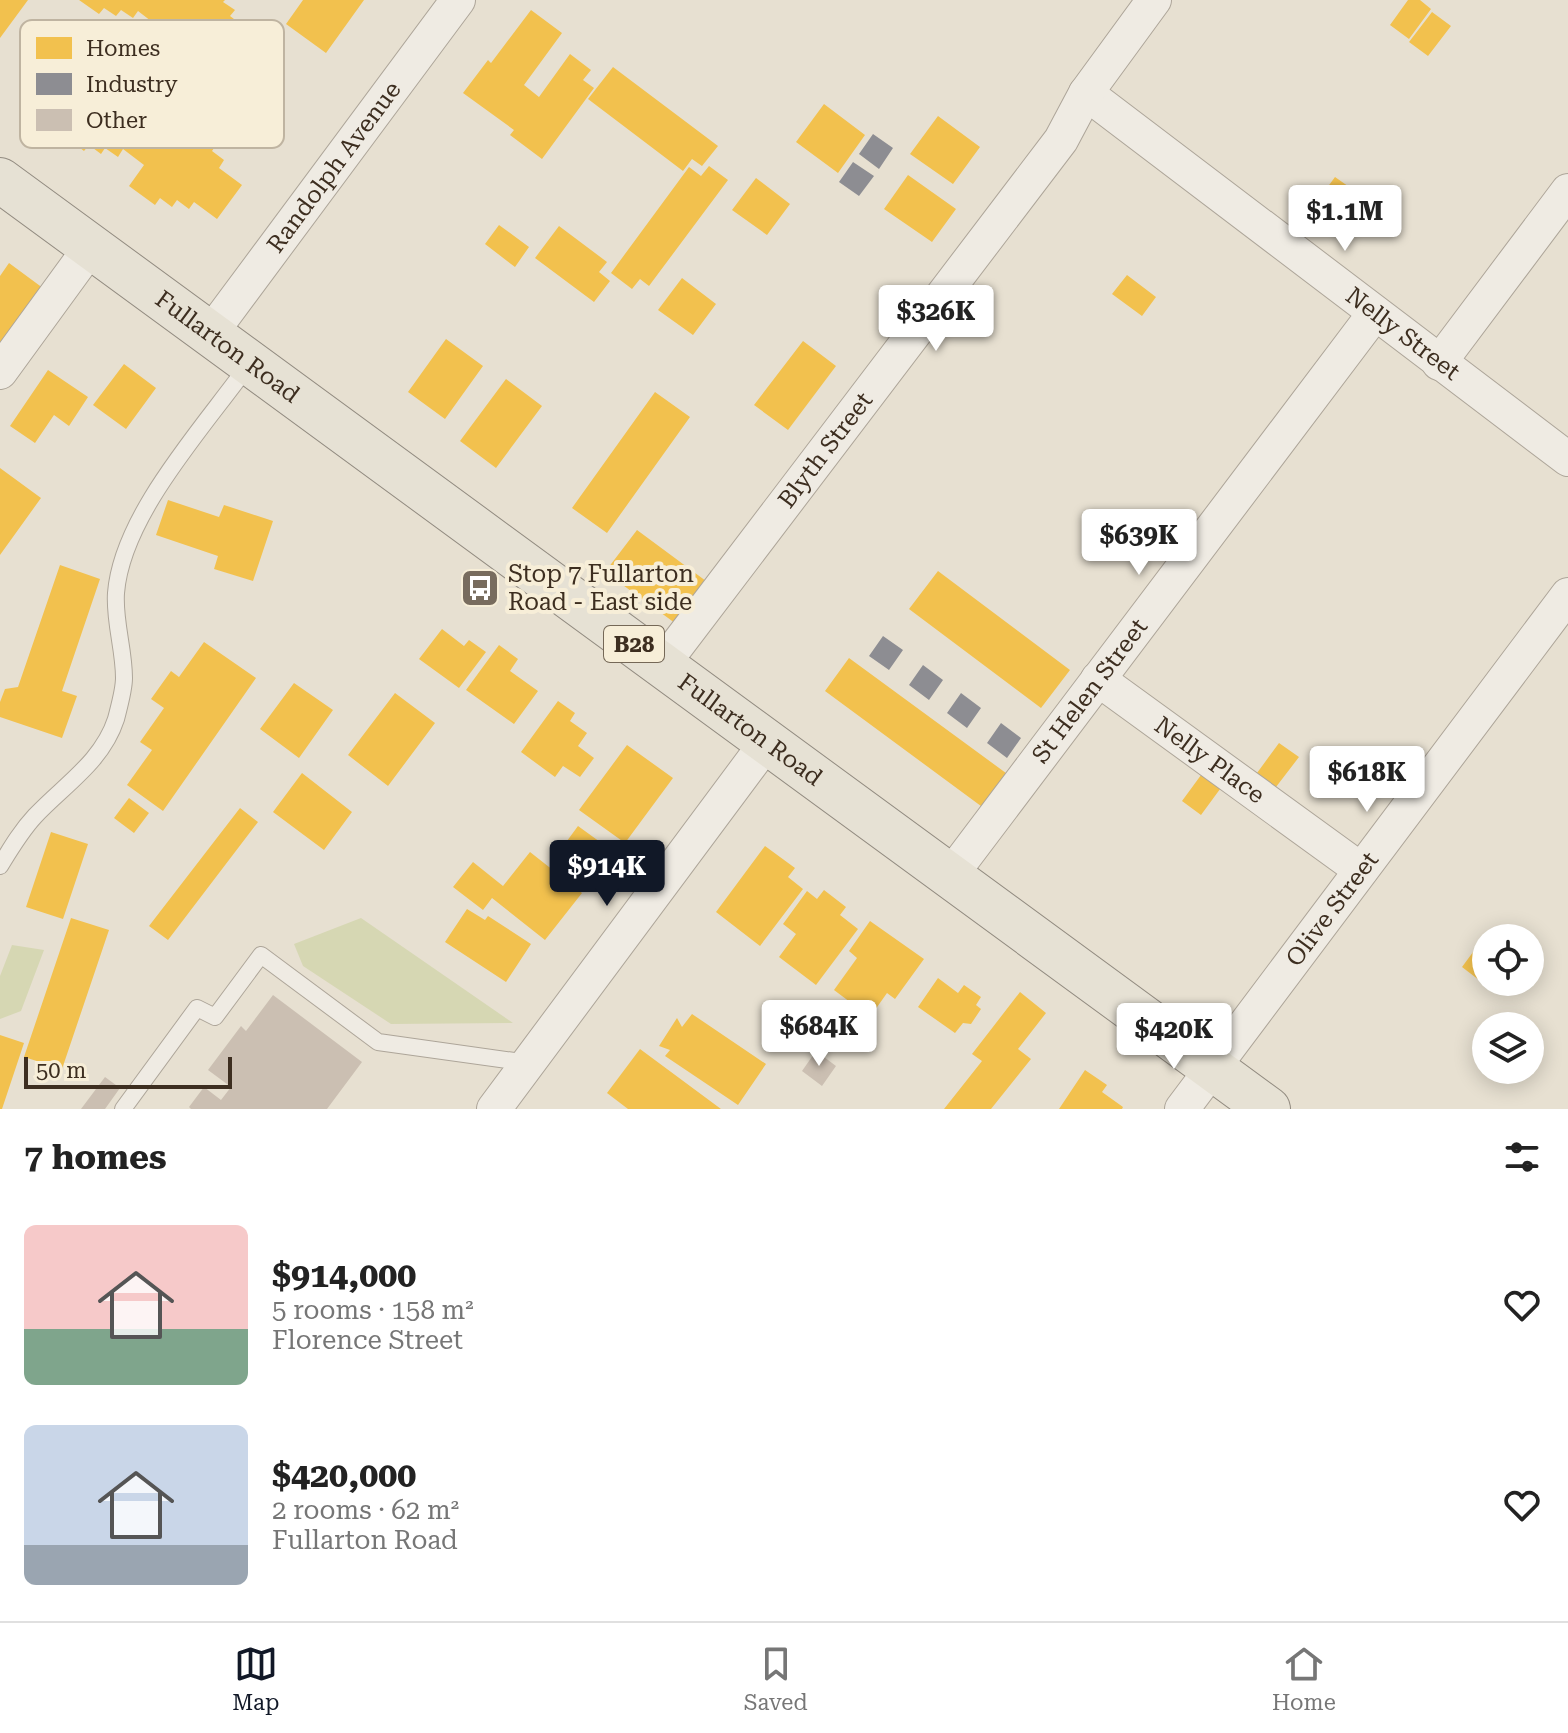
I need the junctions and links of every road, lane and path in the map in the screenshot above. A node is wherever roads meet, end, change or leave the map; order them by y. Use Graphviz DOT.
graph roads {
  1 [pos="458,0"];
  2 [pos="1154,0"];
  3 [pos="1086,93"];
  4 [pos="0,180"];
  5 [pos="1568,191"];
  6 [pos="91,247"];
  7 [pos="1375,313"];
  8 [pos="210,334"];
  9 [pos="250,363"];
  10 [pos="1439,363"];
  11 [pos="0,372"];
  12 [pos="1568,459"];
  13 [pos="1568,595"];
  14 [pos="662,665"];
  15 [pos="1098,679"];
  16 [pos="767,742"];
  17 [pos="0,866"];
  18 [pos="1361,870"];
  19 [pos="950,876"];
  20 [pos="528,1063"];
  21 [pos="1212,1068"];
  22 [pos="123,1109"];
  23 [pos="494,1109"];
  24 [pos="1182,1109"];
  25 [pos="1268,1109"];
  1 -- 8 [label="street, Randolph Avenue"];
  2 -- 3 [label="street, Blyth Street"];
  3 -- 7 [label="street, Nelly Street"];
  3 -- 14 [label="street, Blyth Street"];
  4 -- 6 [label="main road, Fullarton Road / B28"];
  5 -- 10 [label="street"];
  6 -- 8 [label="main road, Fullarton Road / B28"];
  6 -- 11 [label="street"];
  7 -- 10 [label="street, Nelly Street"];
  7 -- 15 [label="street, St Helen Street"];
  8 -- 9 [label="main road, Fullarton Road / B28"];
  9 -- 14 [label="main road, Fullarton Road / B28"];
  9 -- 17 [label="lane"];
  10 -- 12 [label="street, Nelly Street"];
  13 -- 18 [label="street, Olive Street"];
  14 -- 16 [label="main road, Fullarton Road / B28"];
  15 -- 18 [label="street, Nelly Place"];
  15 -- 19 [label="street, St Helen Street"];
  16 -- 19 [label="main road, Fullarton Road / B28"];
  16 -- 20 [label="street"];
  18 -- 21 [label="street, Olive Street"];
  19 -- 21 [label="main road, Fullarton Road / B28"];
  20 -- 22 [label="lane"];
  20 -- 23 [label="street"];
  21 -- 24 [label="street, Olive Street"];
  21 -- 25 [label="main road, Fullarton Road / B28"];
}
